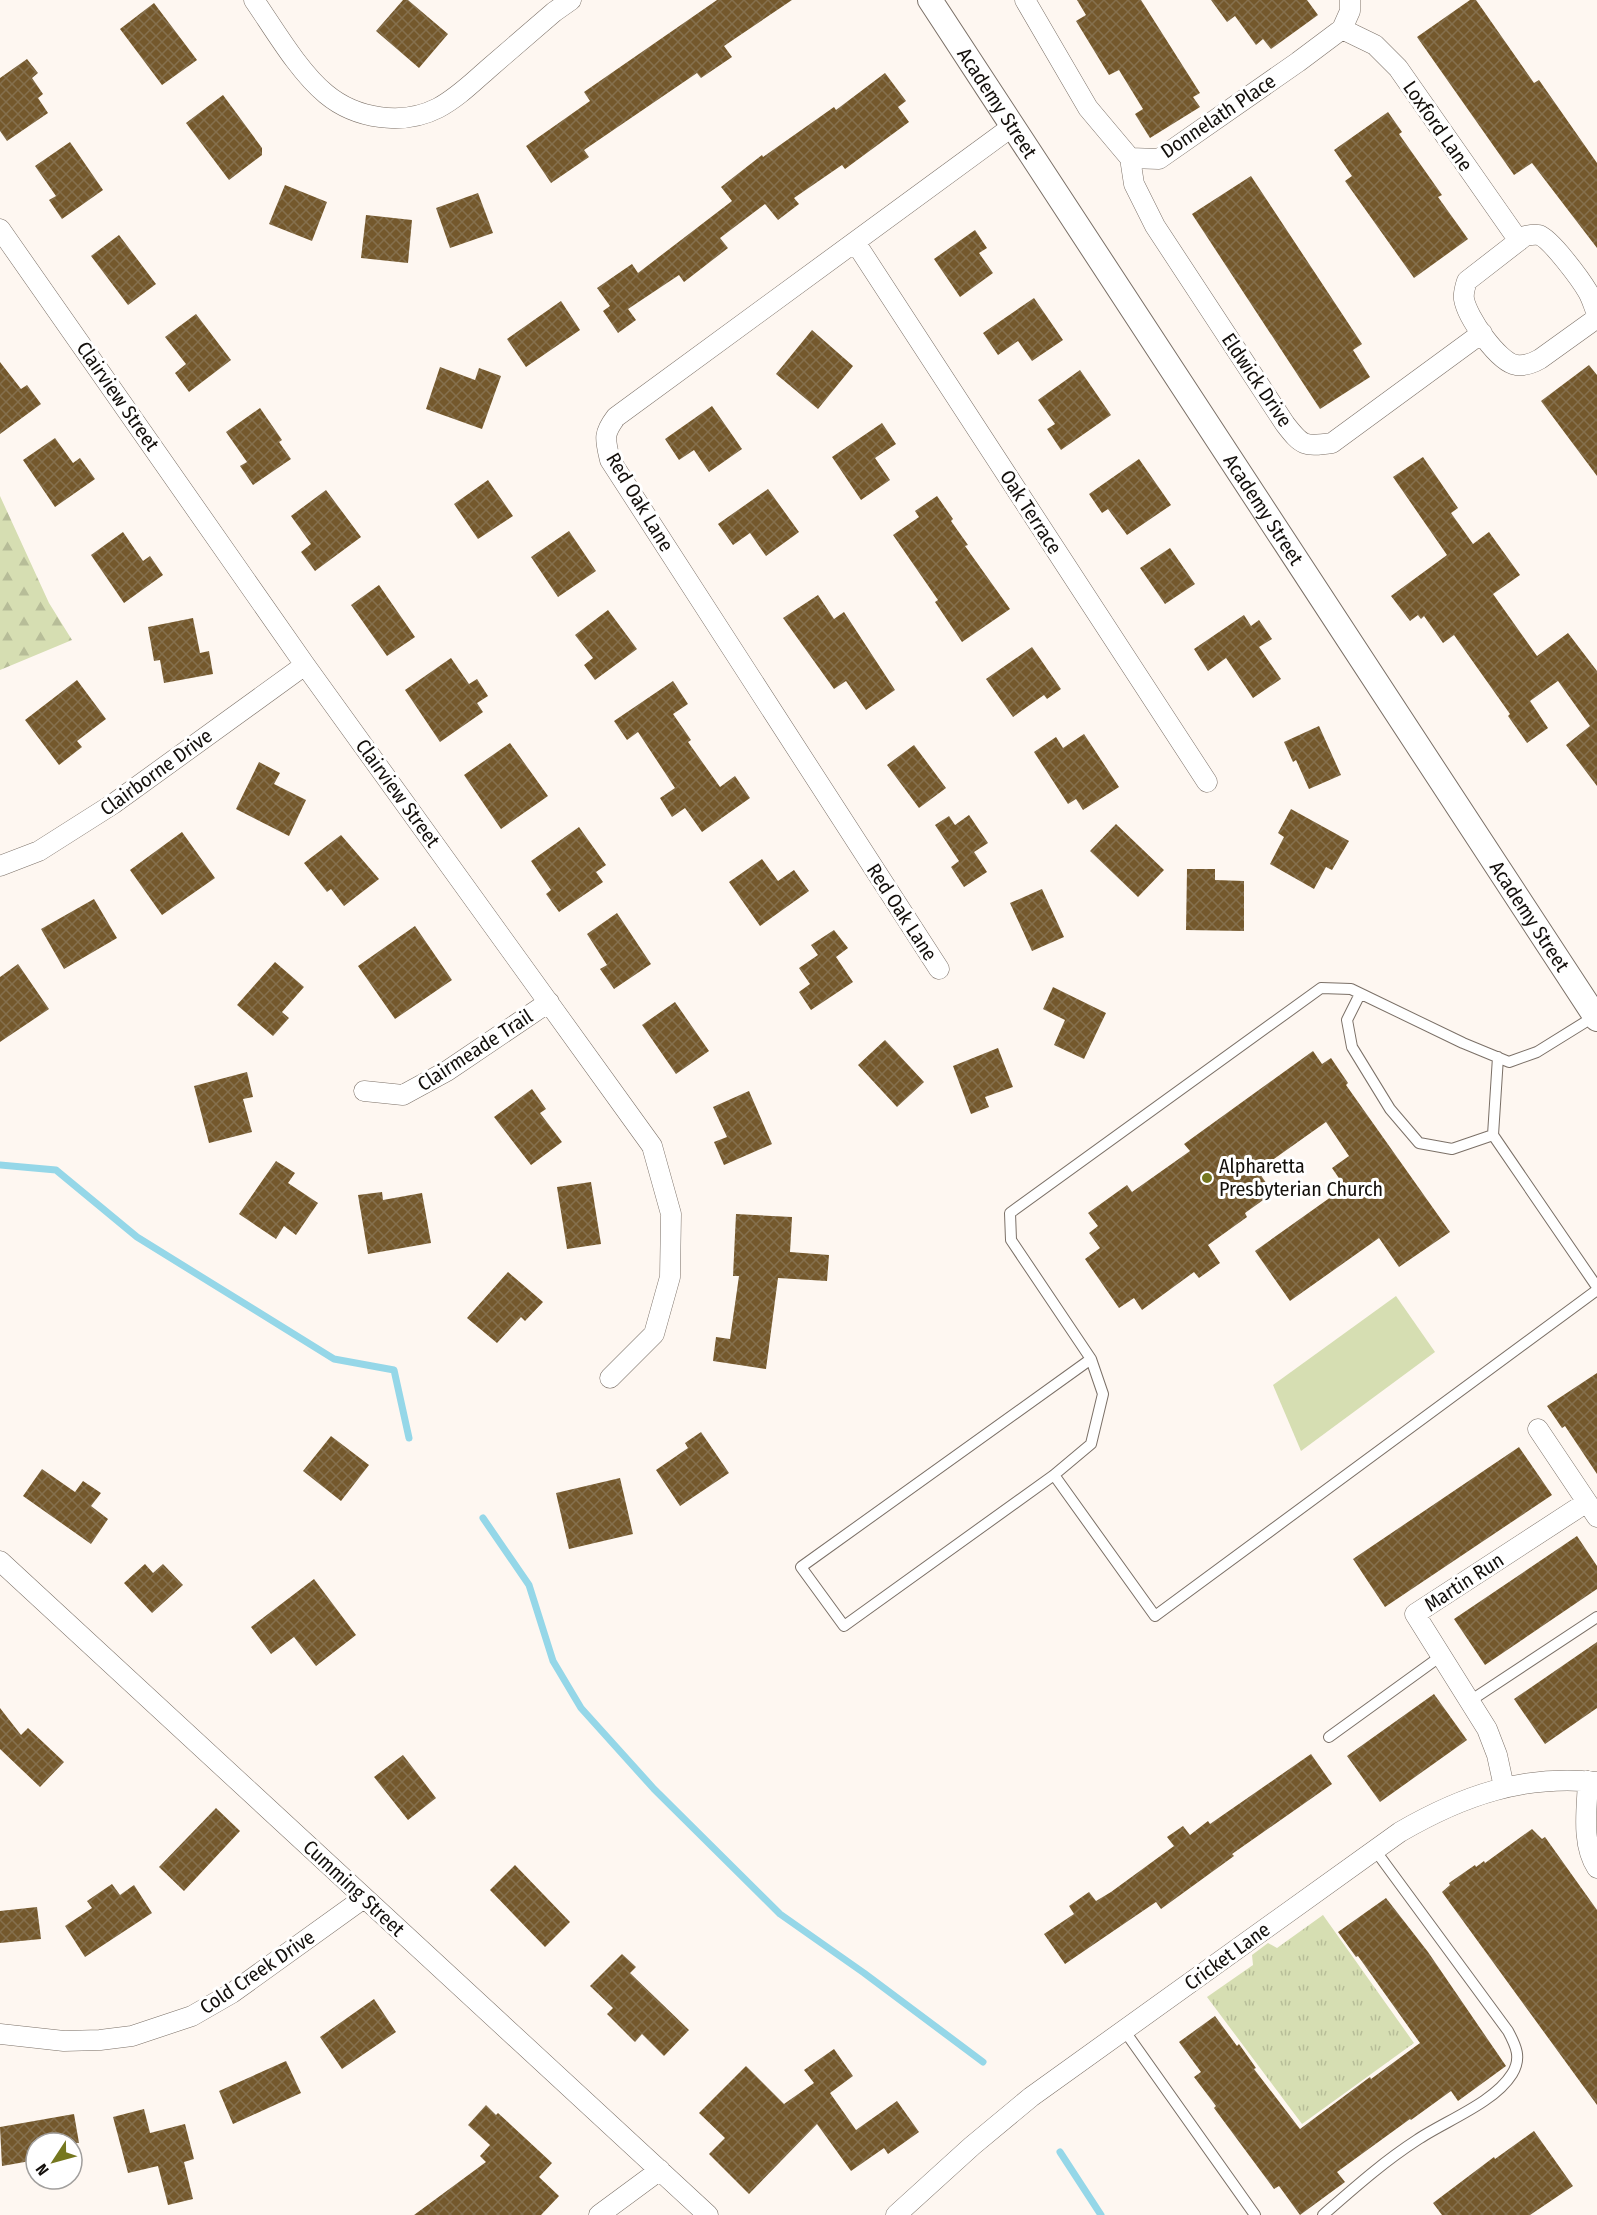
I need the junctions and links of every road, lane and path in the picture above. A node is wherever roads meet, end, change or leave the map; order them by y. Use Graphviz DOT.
graph roads {
  1 [pos="254,0"];
  2 [pos="571,0"];
  3 [pos="1025,0"];
  4 [pos="1350,0"];
  5 [pos="934,2"];
  6 [pos="1342,29"];
  7 [pos="1013,126"];
  8 [pos="1130,158"];
  9 [pos="0,229"];
  10 [pos="1519,241"];
  11 [pos="855,242"];
  12 [pos="1597,316"];
  13 [pos="1482,333"];
  14 [pos="305,665"];
  15 [pos="1207,782"];
  16 [pos="0,867"];
  17 [pos="939,969"];
  18 [pos="1360,994"];
  19 [pos="549,1002"];
  20 [pos="1594,1010"];
  21 [pos="1498,1057"];
  22 [pos="364,1091"];
  23 [pos="1493,1135"];
  24 [pos="1597,1289"];
  25 [pos="1091,1359"];
  26 [pos="610,1378"];
  27 [pos="1538,1429"];
  28 [pos="1054,1475"];
  29 [pos="1592,1510"];
  30 [pos="0,1561"];
  31 [pos="1597,1617"];
  32 [pos="1441,1656"];
  33 [pos="1470,1701"];
  34 [pos="1329,1737"];
  35 [pos="1592,1781"];
  36 [pos="1504,1787"];
  37 [pos="1375,1850"];
  38 [pos="1597,1868"];
  39 [pos="364,1898"];
  40 [pos="1124,2030"];
  41 [pos="0,2034"];
  42 [pos="660,2170"];
  43 [pos="599,2215"];
  44 [pos="708,2215"];
  45 [pos="896,2215"];
  46 [pos="1255,2215"];
  47 [pos="1323,2215"];
  1 -- 2 [label="street"];
  3 -- 8 [label="street"];
  4 -- 6 [label="street"];
  5 -- 7 [label="street, Academy Street"];
  6 -- 8 [label="street, Donnelath Place"];
  6 -- 10 [label="street, Loxford Lane"];
  7 -- 11 [label="street, Red Oak Lane"];
  7 -- 20 [label="street, Academy Street"];
  8 -- 13 [label="street, Eldwick Drive"];
  9 -- 14 [label="street, Clairview Street"];
  10 -- 12 [label="street"];
  10 -- 13 [label="street"];
  11 -- 15 [label="street, Oak Terrace"];
  11 -- 17 [label="street, Red Oak Lane"];
  12 -- 13 [label="street"];
  14 -- 16 [label="street, Clairborne Drive"];
  14 -- 19 [label="street, Clairview Street"];
  18 -- 21 [label="lane"];
  18 -- 23 [label="lane"];
  18 -- 25 [label="lane"];
  19 -- 22 [label="street, Clairmeade Trail"];
  19 -- 26 [label="street, Clairview Street"];
  20 -- 21 [label="lane"];
  21 -- 23 [label="lane"];
  23 -- 24 [label="lane"];
  24 -- 28 [label="lane"];
  25 -- 28 [label="lane"];
  25 -- 28 [label="lane"];
  27 -- 29 [label="street"];
  29 -- 32 [label="street, Martin Run"];
  30 -- 39 [label="street, Cumming Street"];
  31 -- 33 [label="lane"];
  32 -- 33 [label="street, Martin Run"];
  32 -- 34 [label="lane"];
  33 -- 36 [label="street, Martin Run"];
  35 -- 36 [label="street, Cricket Lane"];
  35 -- 38 [label="street"];
  36 -- 37 [label="street, Cricket Lane"];
  37 -- 40 [label="street, Cricket Lane"];
  37 -- 47 [label="lane"];
  39 -- 41 [label="street, Cold Creek Drive"];
  39 -- 42 [label="street, Cumming Street"];
  40 -- 45 [label="street, Cricket Lane"];
  40 -- 46 [label="lane"];
  42 -- 43 [label="street"];
  42 -- 44 [label="street, Cumming Street"];
}
